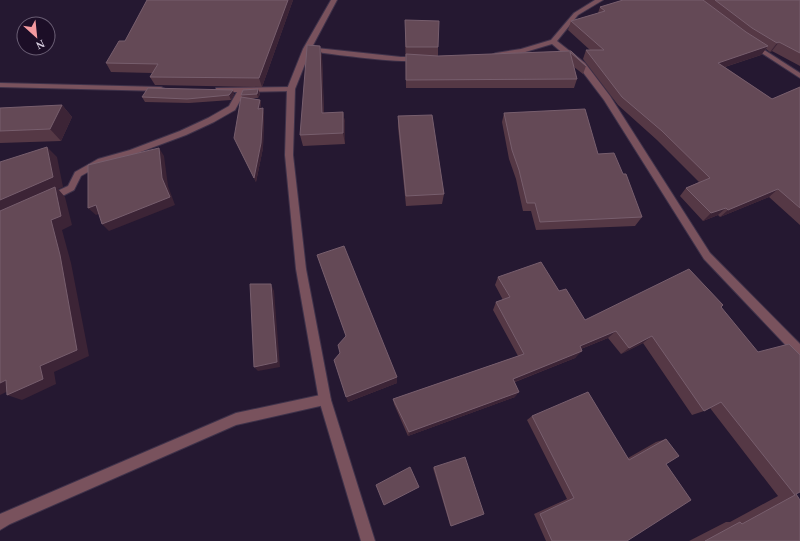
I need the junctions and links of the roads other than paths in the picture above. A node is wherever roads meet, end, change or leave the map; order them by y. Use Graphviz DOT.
graph roads {
  1 [pos="334,0"];
  2 [pos="600,0"];
  3 [pos="743,39"];
  4 [pos="553,41"];
  5 [pos="307,48"];
  6 [pos="487,57"];
  7 [pos="422,60"];
  8 [pos="800,76"];
  9 [pos="0,84"];
  10 [pos="172,89"];
  11 [pos="291,89"];
  12 [pos="211,90"];
  13 [pos="242,91"];
  14 [pos="40,203"];
  15 [pos="800,352"];
  16 [pos="325,400"];
  17 [pos="0,523"];
  18 [pos="368,541"];
  1 -- 5 [label="street"];
  2 -- 4 [label="street"];
  3 -- 8 [label="street"];
  4 -- 6 [label="street"];
  4 -- 15 [label="street"];
  5 -- 7 [label="street"];
  5 -- 11 [label="street"];
  9 -- 10 [label="street"];
  11 -- 13 [label="street"];
  11 -- 16 [label="street"];
  12 -- 13 [label="street"];
  13 -- 14 [label="street"];
  16 -- 17 [label="street"];
  16 -- 18 [label="street"];
}
